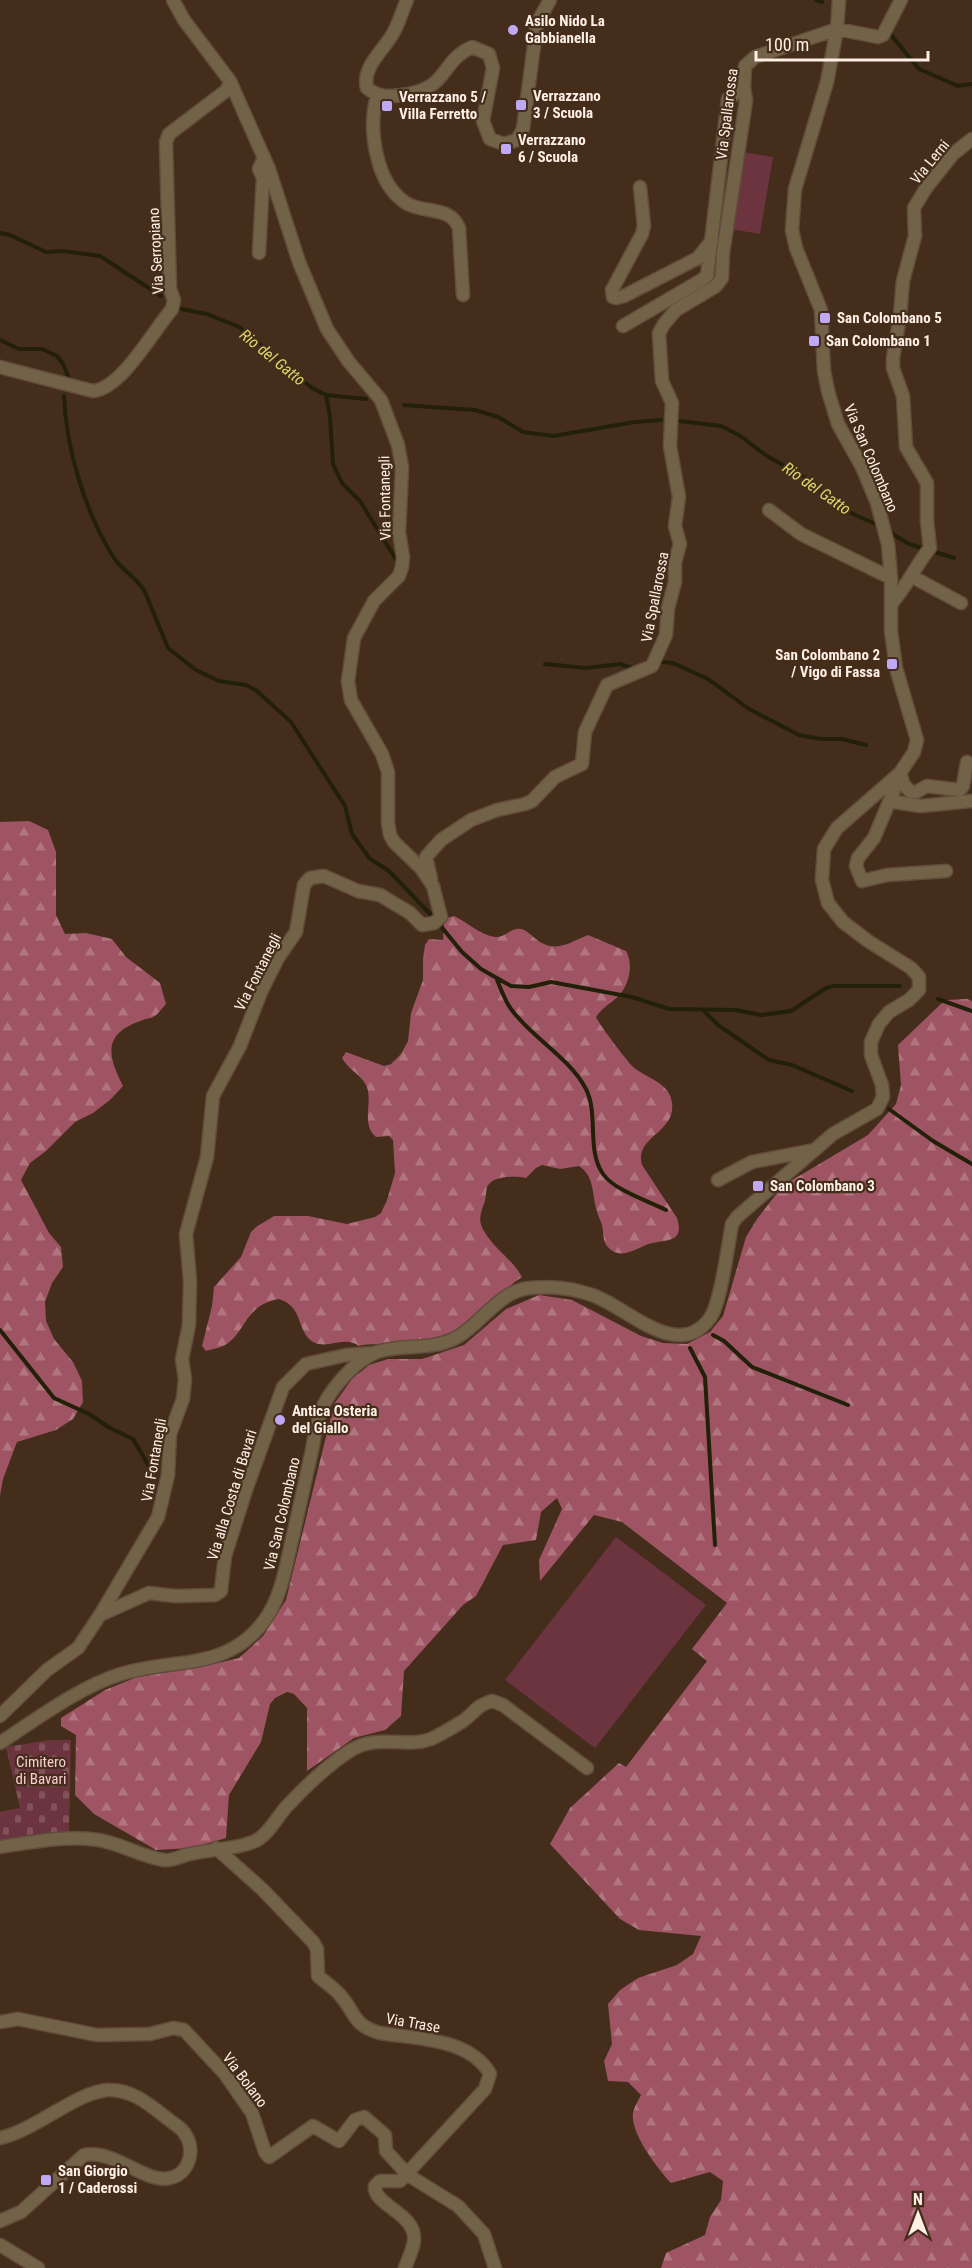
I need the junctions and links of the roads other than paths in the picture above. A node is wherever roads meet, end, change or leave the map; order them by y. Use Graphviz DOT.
graph roads {
  1 [pos="174,0"];
  2 [pos="407,0"];
  3 [pos="550,0"];
  4 [pos="839,0"];
  5 [pos="901,0"];
  6 [pos="836,33"];
  7 [pos="230,81"];
  8 [pos="744,87"];
  9 [pos="377,96"];
  10 [pos="972,139"];
  11 [pos="264,157"];
  12 [pos="640,187"];
  13 [pos="712,240"];
  14 [pos="259,253"];
  15 [pos="463,295"];
  16 [pos="623,326"];
  17 [pos="0,367"];
  18 [pos="769,510"];
  19 [pos="911,576"];
  20 [pos="891,578"];
  21 [pos="961,603"];
  22 [pos="891,604"];
  23 [pos="967,762"];
  24 [pos="897,776"];
  25 [pos="891,795"];
  26 [pos="972,801"];
  27 [pos="946,872"];
  28 [pos="433,886"];
  29 [pos="814,1150"];
  30 [pos="718,1180"];
  31 [pos="376,1353"];
  32 [pos="100,1615"];
  33 [pos="0,1716"];
  34 [pos="0,1743"];
  35 [pos="587,1768"];
  36 [pos="0,1847"];
  37 [pos="216,1848"];
  38 [pos="0,2022"];
  39 [pos="0,2138"];
  40 [pos="408,2175"];
  41 [pos="0,2220"];
  42 [pos="0,2245"];
  43 [pos="38,2268"];
  44 [pos="405,2268"];
  45 [pos="495,2268"];
  1 -- 7 [label="street, Via Fontanegli"];
  2 -- 9 [label="street"];
  3 -- 9 [label="street"];
  4 -- 6 [label="street, Via San Colombano"];
  5 -- 6 [label="street"];
  6 -- 8 [label="street, Via Spallarossa"];
  6 -- 20 [label="street, Via San Colombano"];
  7 -- 11 [label="street, Via Fontanegli"];
  7 -- 17 [label="street, Via Serropiano"];
  8 -- 13 [label="street, Via Spallarossa"];
  8 -- 28 [label="street, Via Spallarossa"];
  9 -- 15 [label="street"];
  10 -- 19 [label="street, Via Lerni"];
  11 -- 14 [label="street"];
  11 -- 28 [label="street, Via Fontanegli"];
  12 -- 13 [label="street"];
  13 -- 16 [label="street, Via Spallarossa"];
  18 -- 20 [label="street"];
  19 -- 21 [label="street"];
  19 -- 22 [label="street"];
  20 -- 22 [label="street, Via San Colombano"];
  22 -- 24 [label="street, Via San Colombano"];
  23 -- 24 [label="street"];
  24 -- 25 [label="street"];
  24 -- 29 [label="street, Via San Colombano"];
  25 -- 26 [label="street"];
  25 -- 27 [label="street"];
  28 -- 32 [label="street, Via Fontanegli"];
  29 -- 30 [label="street, Via San Colombano"];
  29 -- 31 [label="street, Via San Colombano"];
  31 -- 32 [label="street, Via alla Costa di Bavari"];
  31 -- 34 [label="street, Via San Colombano"];
  32 -- 33 [label="street, Via Fontanegli"];
  35 -- 37 [label="street"];
  36 -- 37 [label="street"];
  37 -- 40 [label="street, Via Trase"];
  38 -- 40 [label="street, Via Bolano"];
  39 -- 41 [label="street"];
  40 -- 44 [label="street"];
  40 -- 45 [label="street, Via Bolano"];
  42 -- 43 [label="street"];
}
